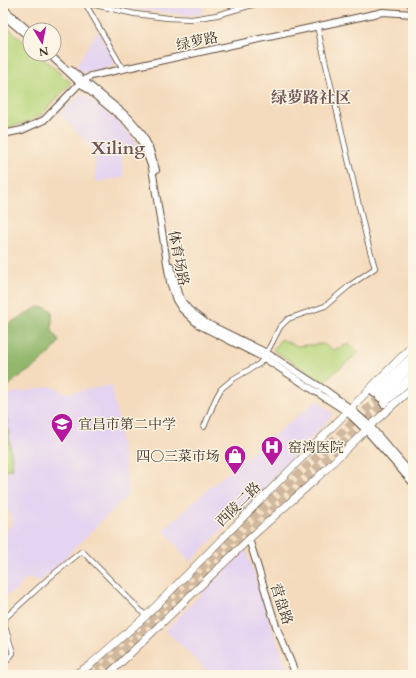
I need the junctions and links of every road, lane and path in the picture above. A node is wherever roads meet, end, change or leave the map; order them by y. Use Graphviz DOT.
graph roads {
  1 [pos="85,3"];
  2 [pos="259,3"];
  3 [pos="409,3"];
  4 [pos="3,8"];
  5 [pos="413,12"];
  6 [pos="3,16"];
  7 [pos="22,25"];
  8 [pos="317,26"];
  9 [pos="22,31"];
  10 [pos="58,62"];
  11 [pos="62,62"];
  12 [pos="123,70"];
  13 [pos="82,82"];
  14 [pos="3,134"];
  15 [pos="413,345"];
  16 [pos="266,355"];
  17 [pos="413,356"];
  18 [pos="413,365"];
  19 [pos="413,376"];
  20 [pos="413,387"];
  21 [pos="380,398"];
  22 [pos="349,410"];
  23 [pos="204,428"];
  24 [pos="368,428"];
  25 [pos="413,476"];
  26 [pos="413,483"];
  27 [pos="249,539"];
  28 [pos="146,616"];
  29 [pos="3,666"];
  30 [pos="413,673"];
  31 [pos="74,675"];
  32 [pos="108,675"];
  33 [pos="296,675"];
  34 [pos="402,675"];
  1 -- 2 [label="street"];
  1 -- 12 [label="street"];
  3 -- 5 [label="street"];
  4 -- 7 [label="main road"];
  5 -- 8 [label="main road, 绿萝路"];
  6 -- 9 [label="main road"];
  8 -- 12 [label="main road, 绿萝路"];
  8 -- 16 [label="street"];
  10 -- 13 [label="main road, 体育场路"];
  11 -- 13 [label="main road, 体育场路"];
  12 -- 13 [label="main road, 绿萝路"];
  13 -- 14 [label="main road, 绿萝路"];
  13 -- 16 [label="main road, 体育场路"];
  15 -- 22 [label="main road, 西陵二路"];
  16 -- 22 [label="main road, 体育场路"];
  16 -- 23 [label="street"];
  17 -- 21 [label="highway"];
  18 -- 21 [label="highway"];
  19 -- 21 [label="highway"];
  20 -- 24 [label="main road"];
  22 -- 24 [label="main road, 体育场路"];
  22 -- 28 [label="main road, 西陵二路"];
  24 -- 25 [label="main road"];
  24 -- 26 [label="main road"];
  24 -- 27 [label="main road"];
  27 -- 32 [label="main road"];
  27 -- 33 [label="main road, 营盘路"];
  28 -- 29 [label="street"];
  28 -- 31 [label="main road, 西陵二路"];
  30 -- 34 [label="street"];
}
